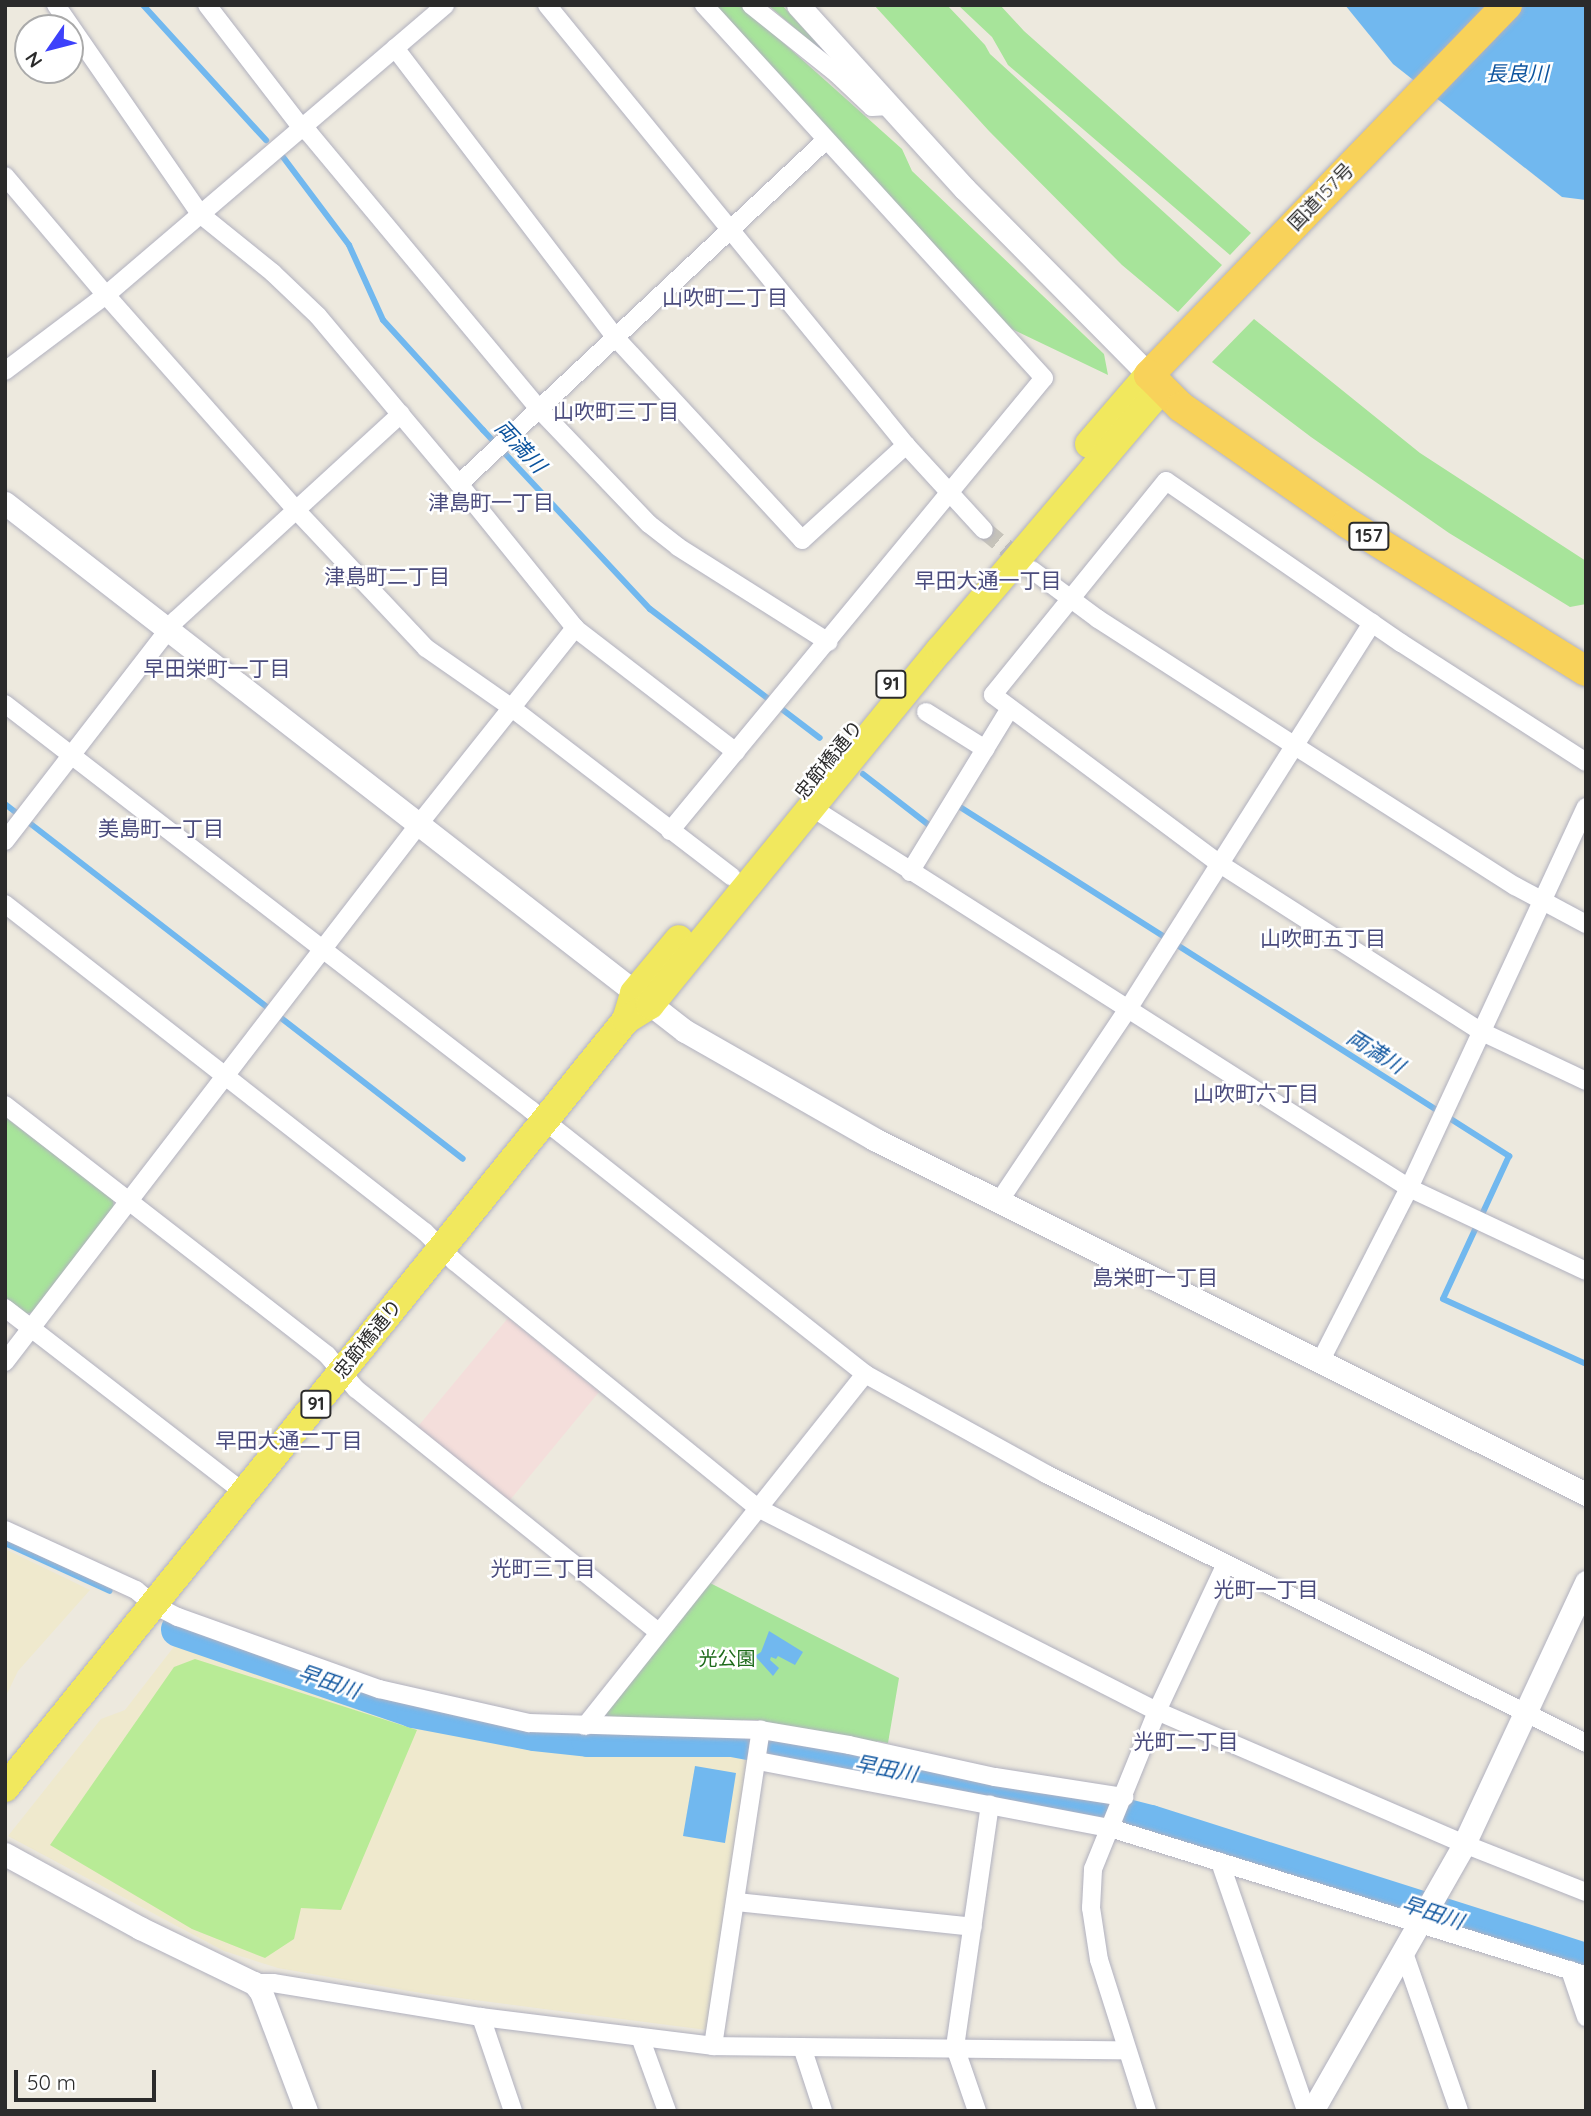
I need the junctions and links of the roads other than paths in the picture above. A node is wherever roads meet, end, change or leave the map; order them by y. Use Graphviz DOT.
graph roads {
  1 [pos="55,5"];
  2 [pos="207,5"];
  3 [pos="445,5"];
  4 [pos="547,5"];
  5 [pos="704,5"];
  6 [pos="751,5"];
  7 [pos="798,5"];
  8 [pos="1507,5"];
  9 [pos="1529,5"];
  10 [pos="395,48"];
  11 [pos="890,106"];
  12 [pos="301,127"];
  13 [pos="826,140"];
  14 [pos="5,176"];
  15 [pos="200,214"];
  16 [pos="730,229"];
  17 [pos="106,295"];
  18 [pos="615,337"];
  19 [pos="1182,352"];
  20 [pos="5,371"];
  21 [pos="1155,382"];
  22 [pos="539,409"];
  23 [pos="401,414"];
  24 [pos="906,445"];
  25 [pos="460,484"];
  26 [pos="950,495"];
  27 [pos="5,503"];
  28 [pos="296,510"];
  29 [pos="984,530"];
  30 [pos="1032,570"];
  31 [pos="1070,600"];
  32 [pos="1372,623"];
  33 [pos="575,628"];
  34 [pos="167,631"];
  35 [pos="828,642"];
  36 [pos="1586,671"];
  37 [pos="5,704"];
  38 [pos="512,708"];
  39 [pos="1010,708"];
  40 [pos="926,712"];
  41 [pos="1295,746"];
  42 [pos="985,749"];
  43 [pos="736,752"];
  44 [pos="71,756"];
  45 [pos="1586,762"];
  46 [pos="811,807"];
  47 [pos="1586,807"];
  48 [pos="419,824"];
  49 [pos="670,831"];
  50 [pos="5,841"];
  51 [pos="1220,864"];
  52 [pos="910,872"];
  53 [pos="732,877"];
  54 [pos="1542,901"];
  55 [pos="5,904"];
  56 [pos="1586,924"];
  57 [pos="323,950"];
  58 [pos="642,999"];
  59 [pos="1128,1009"];
  60 [pos="1482,1032"];
  61 [pos="226,1076"];
  62 [pos="1586,1081"];
  63 [pos="5,1105"];
  64 [pos="544,1121"];
  65 [pos="1409,1188"];
  66 [pos="1000,1200"];
  67 [pos="130,1202"];
  68 [pos="441,1248"];
  69 [pos="1586,1271"];
  70 [pos="5,1308"];
  71 [pos="32,1328"];
  72 [pos="5,1362"];
  73 [pos="1320,1362"];
  74 [pos="342,1371"];
  75 [pos="864,1374"];
  76 [pos="244,1493"];
  77 [pos="1586,1494"];
  78 [pos="756,1507"];
  79 [pos="5,1530"];
  80 [pos="1226,1564"];
  81 [pos="1586,1582"];
  82 [pos="153,1605"];
  83 [pos="658,1632"];
  84 [pos="1157,1711"];
  85 [pos="1525,1712"];
  86 [pos="585,1726"];
  87 [pos="760,1733"];
  88 [pos="1586,1743"];
  89 [pos="758,1760"];
  90 [pos="5,1788"];
  91 [pos="1122,1801"];
  92 [pos="990,1805"];
  93 [pos="1111,1826"];
  94 [pos="1464,1844"];
  95 [pos="5,1854"];
  96 [pos="1220,1862"];
  97 [pos="1586,1892"];
  98 [pos="736,1902"];
  99 [pos="1418,1922"];
  100 [pos="973,1927"];
  101 [pos="1403,1950"];
  102 [pos="1578,1973"];
  103 [pos="254,1983"];
  104 [pos="481,2017"];
  105 [pos="1586,2017"];
  106 [pos="640,2037"];
  107 [pos="713,2046"];
  108 [pos="802,2047"];
  109 [pos="955,2047"];
  110 [pos="1126,2050"];
  111 [pos="306,2111"];
  112 [pos="513,2111"];
  113 [pos="667,2111"];
  114 [pos="824,2111"];
  115 [pos="977,2111"];
  116 [pos="1147,2111"];
  117 [pos="1306,2111"];
  118 [pos="1312,2111"];
  119 [pos="1459,2111"];
  1 -- 15 [label="street"];
  2 -- 12 [label="street"];
  3 -- 10 [label="street"];
  4 -- 16 [label="street"];
  5 -- 13 [label="street"];
  6 -- 11 [label="street"];
  7 -- 11 [label="street"];
  8 -- 19 [label="highway, 国道157号"];
  9 -- 19 [label="highway, 国道157号"];
  10 -- 12 [label="street"];
  10 -- 18 [label="street"];
  11 -- 21 [label="street"];
  12 -- 15 [label="street"];
  12 -- 22 [label="street"];
  13 -- 16 [label="street"];
  13 -- 26 [label="street"];
  14 -- 17 [label="street"];
  15 -- 17 [label="street"];
  15 -- 23 [label="street"];
  16 -- 18 [label="street"];
  16 -- 24 [label="street"];
  17 -- 20 [label="street"];
  17 -- 28 [label="street"];
  18 -- 22 [label="street"];
  18 -- 24 [label="street"];
  19 -- 21 [label="highway, 国道157号"];
  21 -- 36 [label="highway, 157"];
  21 -- 46 [label="main road, 忠節橋通り / 91"];
  21 -- 53 [label="main road, 忠節橋通り / 91"];
  22 -- 25 [label="street"];
  22 -- 35 [label="street"];
  23 -- 25 [label="street"];
  23 -- 28 [label="street"];
  24 -- 26 [label="street"];
  25 -- 33 [label="street"];
  26 -- 29 [label="street"];
  26 -- 35 [label="street"];
  27 -- 34 [label="street"];
  28 -- 34 [label="street"];
  28 -- 38 [label="street"];
  30 -- 31 [label="street"];
  31 -- 32 [label="street"];
  31 -- 39 [label="street"];
  31 -- 41 [label="street"];
  32 -- 41 [label="street"];
  32 -- 45 [label="street"];
  33 -- 38 [label="street"];
  33 -- 43 [label="street"];
  34 -- 44 [label="street"];
  34 -- 48 [label="street"];
  35 -- 43 [label="street"];
  37 -- 44 [label="street"];
  38 -- 48 [label="street"];
  38 -- 49 [label="street"];
  39 -- 42 [label="street"];
  39 -- 51 [label="street"];
  40 -- 42 [label="street"];
  41 -- 51 [label="street"];
  41 -- 54 [label="street"];
  42 -- 52 [label="street"];
  43 -- 49 [label="street"];
  44 -- 50 [label="street"];
  44 -- 57 [label="street"];
  46 -- 52 [label="street"];
  46 -- 58 [label="main road, 忠節橋通り / 91"];
  47 -- 54 [label="street"];
  48 -- 57 [label="street"];
  48 -- 58 [label="street"];
  49 -- 53 [label="street"];
  51 -- 59 [label="street"];
  51 -- 60 [label="street"];
  52 -- 59 [label="street"];
  53 -- 58 [label="main road, 忠節橋通り / 91"];
  54 -- 56 [label="street"];
  54 -- 60 [label="street"];
  55 -- 61 [label="street"];
  57 -- 61 [label="street"];
  57 -- 64 [label="street"];
  58 -- 64 [label="main road, 忠節橋通り / 91"];
  58 -- 66 [label="street"];
  59 -- 65 [label="street"];
  59 -- 66 [label="street"];
  60 -- 62 [label="street"];
  60 -- 65 [label="street"];
  61 -- 67 [label="street"];
  61 -- 68 [label="street"];
  63 -- 67 [label="street"];
  64 -- 68 [label="main road, 忠節橋通り / 91"];
  64 -- 75 [label="street"];
  65 -- 69 [label="street"];
  65 -- 73 [label="street"];
  66 -- 73 [label="street"];
  67 -- 71 [label="street"];
  67 -- 74 [label="street"];
  68 -- 74 [label="main road, 忠節橋通り / 91"];
  68 -- 78 [label="street"];
  70 -- 71 [label="street"];
  71 -- 72 [label="street"];
  71 -- 76 [label="street"];
  73 -- 77 [label="street"];
  74 -- 76 [label="main road, 忠節橋通り / 91"];
  74 -- 83 [label="street"];
  75 -- 78 [label="street"];
  75 -- 80 [label="street"];
  76 -- 82 [label="main road, 忠節橋通り / 91"];
  78 -- 83 [label="street"];
  78 -- 84 [label="street"];
  79 -- 82 [label="street"];
  80 -- 84 [label="street"];
  80 -- 85 [label="street"];
  81 -- 85 [label="street"];
  82 -- 86 [label="street"];
  82 -- 90 [label="main road, 忠節橋通り / 91"];
  83 -- 86 [label="street"];
  84 -- 91 [label="street"];
  84 -- 94 [label="street"];
  85 -- 88 [label="street"];
  85 -- 94 [label="street"];
  86 -- 87 [label="street"];
  87 -- 89 [label="street"];
  87 -- 91 [label="street"];
  89 -- 92 [label="street"];
  89 -- 98 [label="street"];
  91 -- 93 [label="street"];
  92 -- 93 [label="street"];
  92 -- 100 [label="street"];
  93 -- 96 [label="street"];
  93 -- 110 [label="street"];
  94 -- 97 [label="street"];
  94 -- 99 [label="street"];
  95 -- 103 [label="street"];
  96 -- 99 [label="street"];
  96 -- 117 [label="street"];
  98 -- 100 [label="street"];
  98 -- 107 [label="street"];
  99 -- 101 [label="street"];
  99 -- 102 [label="street"];
  100 -- 109 [label="street"];
  101 -- 118 [label="street"];
  101 -- 119 [label="street"];
  102 -- 105 [label="street"];
  103 -- 104 [label="street"];
  103 -- 111 [label="street"];
  104 -- 106 [label="street"];
  104 -- 112 [label="street"];
  106 -- 107 [label="street"];
  106 -- 113 [label="street"];
  107 -- 108 [label="street"];
  108 -- 109 [label="street"];
  108 -- 114 [label="street"];
  109 -- 110 [label="street"];
  109 -- 115 [label="street"];
  110 -- 116 [label="street"];
}
